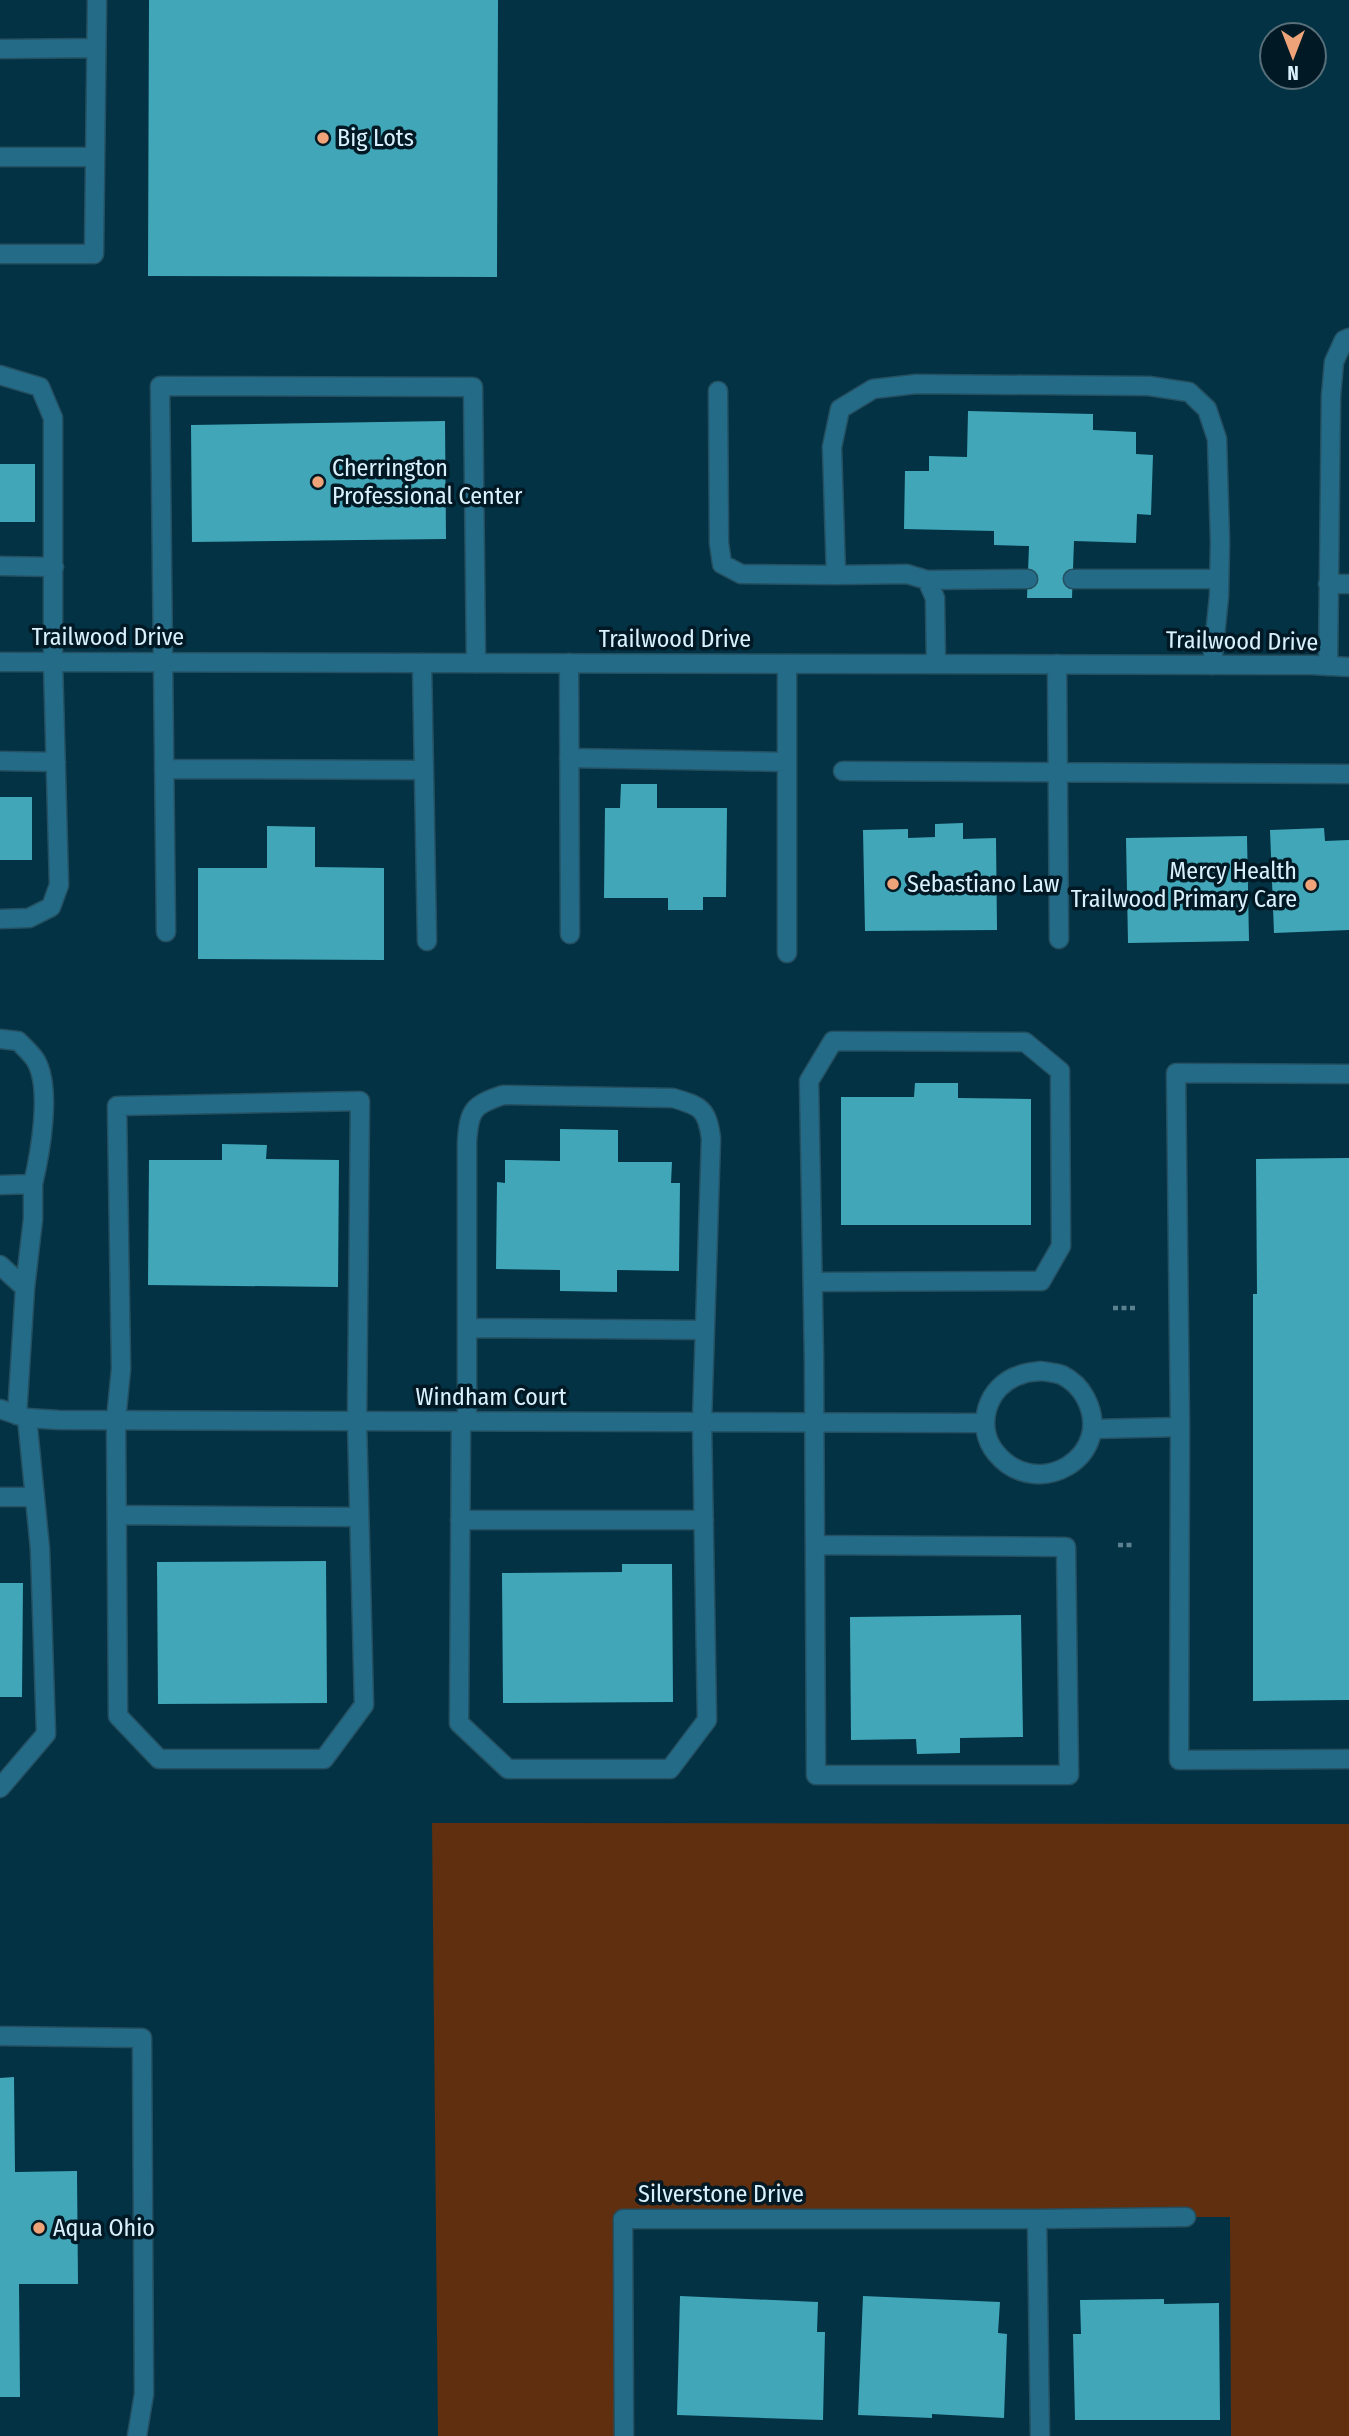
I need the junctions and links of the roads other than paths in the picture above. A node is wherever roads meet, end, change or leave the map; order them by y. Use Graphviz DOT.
graph roads {
  1 [pos="97,0"];
  2 [pos="96,48"];
  3 [pos="0,49"];
  4 [pos="0,157"];
  5 [pos="95,157"];
  6 [pos="0,254"];
  7 [pos="1349,338"];
  8 [pos="0,375"];
  9 [pos="718,391"];
  10 [pos="0,566"];
  11 [pos="54,567"];
  12 [pos="836,575"];
  13 [pos="1028,579"];
  14 [pos="1073,579"];
  15 [pos="1219,579"];
  16 [pos="927,580"];
  17 [pos="1328,584"];
  18 [pos="1349,584"];
  19 [pos="0,662"];
  20 [pos="53,662"];
  21 [pos="162,662"];
  22 [pos="422,663"];
  23 [pos="476,663"];
  24 [pos="569,663"];
  25 [pos="787,664"];
  26 [pos="936,664"];
  27 [pos="1057,664"];
  28 [pos="1212,665"];
  29 [pos="1328,666"];
  30 [pos="1349,667"];
  31 [pos="569,758"];
  32 [pos="0,761"];
  33 [pos="56,762"];
  34 [pos="787,762"];
  35 [pos="164,769"];
  36 [pos="423,770"];
  37 [pos="843,771"];
  38 [pos="1058,772"];
  39 [pos="1349,774"];
  40 [pos="0,919"];
  41 [pos="166,932"];
  42 [pos="570,934"];
  43 [pos="1059,939"];
  44 [pos="427,941"];
  45 [pos="786,953"];
  46 [pos="0,1039"];
  47 [pos="1349,1074"];
  48 [pos="33,1184"];
  49 [pos="0,1185"];
  50 [pos="0,1265"];
  51 [pos="813,1282"];
  52 [pos="25,1288"];
  53 [pos="467,1328"];
  54 [pos="705,1330"];
  55 [pos="15,1414"];
  56 [pos="116,1420"];
  57 [pos="357,1421"];
  58 [pos="464,1422"];
  59 [pos="702,1422"];
  60 [pos="815,1422"];
  61 [pos="983,1423"];
  62 [pos="1180,1427"];
  63 [pos="1093,1429"];
  64 [pos="0,1497"];
  65 [pos="35,1497"];
  66 [pos="117,1514"];
  67 [pos="359,1517"];
  68 [pos="460,1520"];
  69 [pos="704,1520"];
  70 [pos="815,1545"];
  71 [pos="1349,1759"];
  72 [pos="0,1788"];
  73 [pos="0,2036"];
  74 [pos="1186,2217"];
  75 [pos="1037,2220"];
  76 [pos="137,2436"];
  77 [pos="624,2436"];
  78 [pos="1040,2436"];
  1 -- 2 [label="street"];
  2 -- 3 [label="street"];
  2 -- 5 [label="street"];
  4 -- 5 [label="street"];
  5 -- 6 [label="street"];
  7 -- 17 [label="street"];
  8 -- 11 [label="street"];
  9 -- 12 [label="street"];
  10 -- 11 [label="street"];
  11 -- 20 [label="street"];
  12 -- 15 [label="street"];
  12 -- 16 [label="street"];
  13 -- 16 [label="street"];
  14 -- 15 [label="street"];
  15 -- 28 [label="street"];
  16 -- 26 [label="street"];
  17 -- 18 [label="street"];
  17 -- 29 [label="street"];
  19 -- 20 [label="street, Trailwood Drive"];
  20 -- 21 [label="street, Trailwood Drive"];
  20 -- 33 [label="street"];
  21 -- 22 [label="street, Trailwood Drive"];
  21 -- 23 [label="street"];
  21 -- 35 [label="street"];
  22 -- 23 [label="street, Trailwood Drive"];
  22 -- 36 [label="street"];
  23 -- 24 [label="street, Trailwood Drive"];
  24 -- 25 [label="street, Trailwood Drive"];
  24 -- 31 [label="street"];
  25 -- 26 [label="street, Trailwood Drive"];
  25 -- 34 [label="street"];
  26 -- 27 [label="street, Trailwood Drive"];
  27 -- 28 [label="street, Trailwood Drive"];
  27 -- 38 [label="street"];
  28 -- 29 [label="street, Trailwood Drive"];
  29 -- 30 [label="street, Trailwood Drive"];
  31 -- 34 [label="street"];
  31 -- 42 [label="street"];
  32 -- 33 [label="street"];
  33 -- 40 [label="street"];
  34 -- 45 [label="street"];
  35 -- 36 [label="street"];
  35 -- 41 [label="street"];
  36 -- 44 [label="street"];
  37 -- 38 [label="street"];
  38 -- 39 [label="street"];
  38 -- 43 [label="street"];
  46 -- 48 [label="street"];
  47 -- 62 [label="street"];
  48 -- 49 [label="street"];
  48 -- 52 [label="street"];
  50 -- 52 [label="street"];
  51 -- 51 [label="street"];
  51 -- 60 [label="street"];
  52 -- 55 [label="street"];
  53 -- 54 [label="street"];
  53 -- 54 [label="street"];
  53 -- 58 [label="street"];
  54 -- 59 [label="street"];
  55 -- 56 [label="street, Windham Court"];
  55 -- 65 [label="street"];
  56 -- 57 [label="street, Windham Court"];
  56 -- 57 [label="street"];
  56 -- 66 [label="street"];
  57 -- 58 [label="street, Windham Court"];
  57 -- 67 [label="street"];
  58 -- 59 [label="street, Windham Court"];
  58 -- 68 [label="street"];
  59 -- 60 [label="street, Windham Court"];
  59 -- 69 [label="street"];
  60 -- 61 [label="street, Windham Court"];
  60 -- 70 [label="street"];
  61 -- 63 [label="street"];
  61 -- 63 [label="street"];
  62 -- 63 [label="street"];
  62 -- 71 [label="street"];
  64 -- 65 [label="street"];
  65 -- 72 [label="street"];
  66 -- 67 [label="street"];
  66 -- 67 [label="street"];
  68 -- 69 [label="street"];
  68 -- 69 [label="street"];
  70 -- 70 [label="street"];
  73 -- 76 [label="street"];
  74 -- 75 [label="street, Silverstone Drive"];
  75 -- 77 [label="street, Silverstone Drive"];
  75 -- 78 [label="street"];
}
